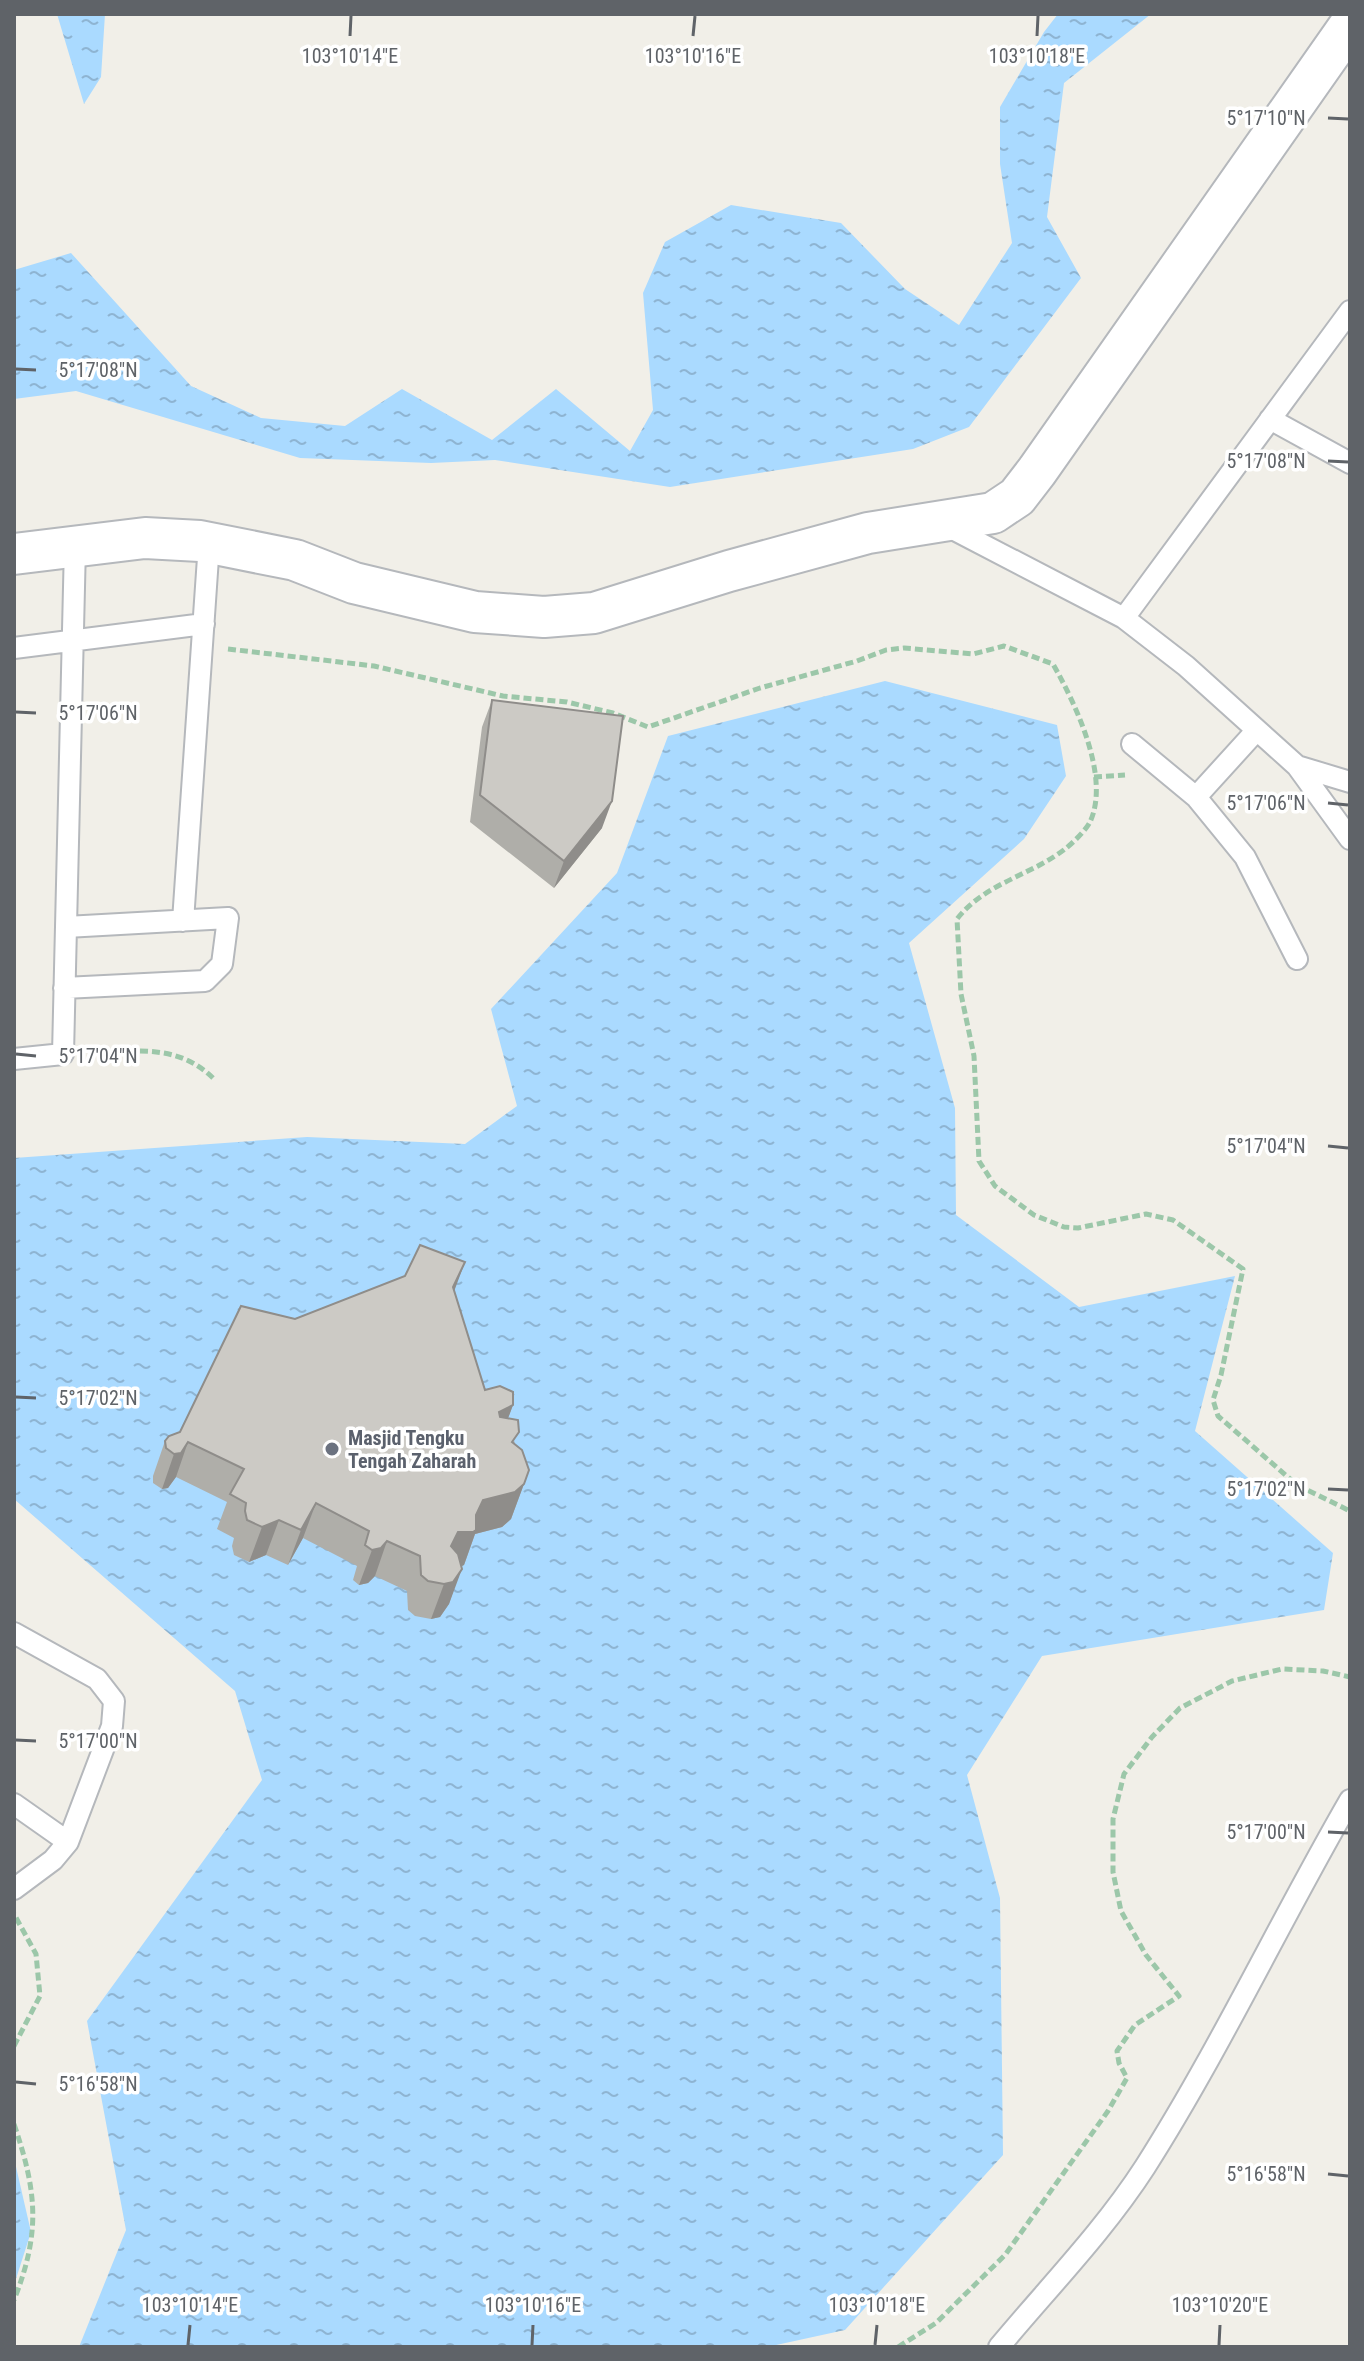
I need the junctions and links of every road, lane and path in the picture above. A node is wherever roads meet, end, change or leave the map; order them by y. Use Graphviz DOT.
graph roads {
  1 [pos="1350,25"];
  2 [pos="1350,311"];
  3 [pos="1270,419"];
  4 [pos="1350,463"];
  5 [pos="939,521"];
  6 [pos="209,543"];
  7 [pos="75,545"];
  8 [pos="14,554"];
  9 [pos="1124,618"];
  10 [pos="204,624"];
  11 [pos="73,640"];
  12 [pos="203,646"];
  13 [pos="14,648"];
  14 [pos="1256,731"];
  15 [pos="1132,744"];
  16 [pos="1297,766"];
  17 [pos="1350,782"];
  18 [pos="1196,797"];
  19 [pos="1350,839"];
  20 [pos="183,921"];
  21 [pos="66,927"];
  22 [pos="1297,959"];
  23 [pos="64,988"];
  24 [pos="63,1054"];
  25 [pos="14,1059"];
  26 [pos="213,1078"];
  27 [pos="1350,1511"];
  28 [pos="14,1633"];
  29 [pos="1350,1677"];
  30 [pos="1350,1800"];
  31 [pos="14,1804"];
  32 [pos="68,1842"];
  33 [pos="14,1889"];
  34 [pos="14,1913"];
  35 [pos="14,2046"];
  36 [pos="14,2124"];
  37 [pos="14,2300"];
  38 [pos="898,2347"];
  39 [pos="999,2347"];
  1 -- 5 [label="street"];
  2 -- 3 [label="lane"];
  3 -- 4 [label="lane"];
  3 -- 9 [label="lane"];
  5 -- 6 [label="street"];
  5 -- 9 [label="lane"];
  6 -- 7 [label="street"];
  6 -- 10 [label="lane"];
  7 -- 8 [label="street"];
  7 -- 11 [label="lane"];
  9 -- 14 [label="lane"];
  10 -- 11 [label="lane"];
  10 -- 12 [label="lane"];
  11 -- 13 [label="lane"];
  11 -- 21 [label="lane"];
  12 -- 20 [label="lane"];
  12 -- 27 [label="path"];
  14 -- 16 [label="lane"];
  14 -- 18 [label="lane"];
  15 -- 18 [label="lane"];
  16 -- 17 [label="lane"];
  16 -- 19 [label="lane"];
  18 -- 22 [label="lane"];
  20 -- 21 [label="lane"];
  20 -- 23 [label="lane"];
  21 -- 23 [label="lane"];
  23 -- 24 [label="lane"];
  24 -- 25 [label="lane"];
  24 -- 26 [label="path"];
  28 -- 32 [label="lane"];
  29 -- 38 [label="path"];
  30 -- 39 [label="lane"];
  31 -- 32 [label="lane"];
  32 -- 33 [label="lane"];
  34 -- 35 [label="path"];
  36 -- 37 [label="path"];
}
